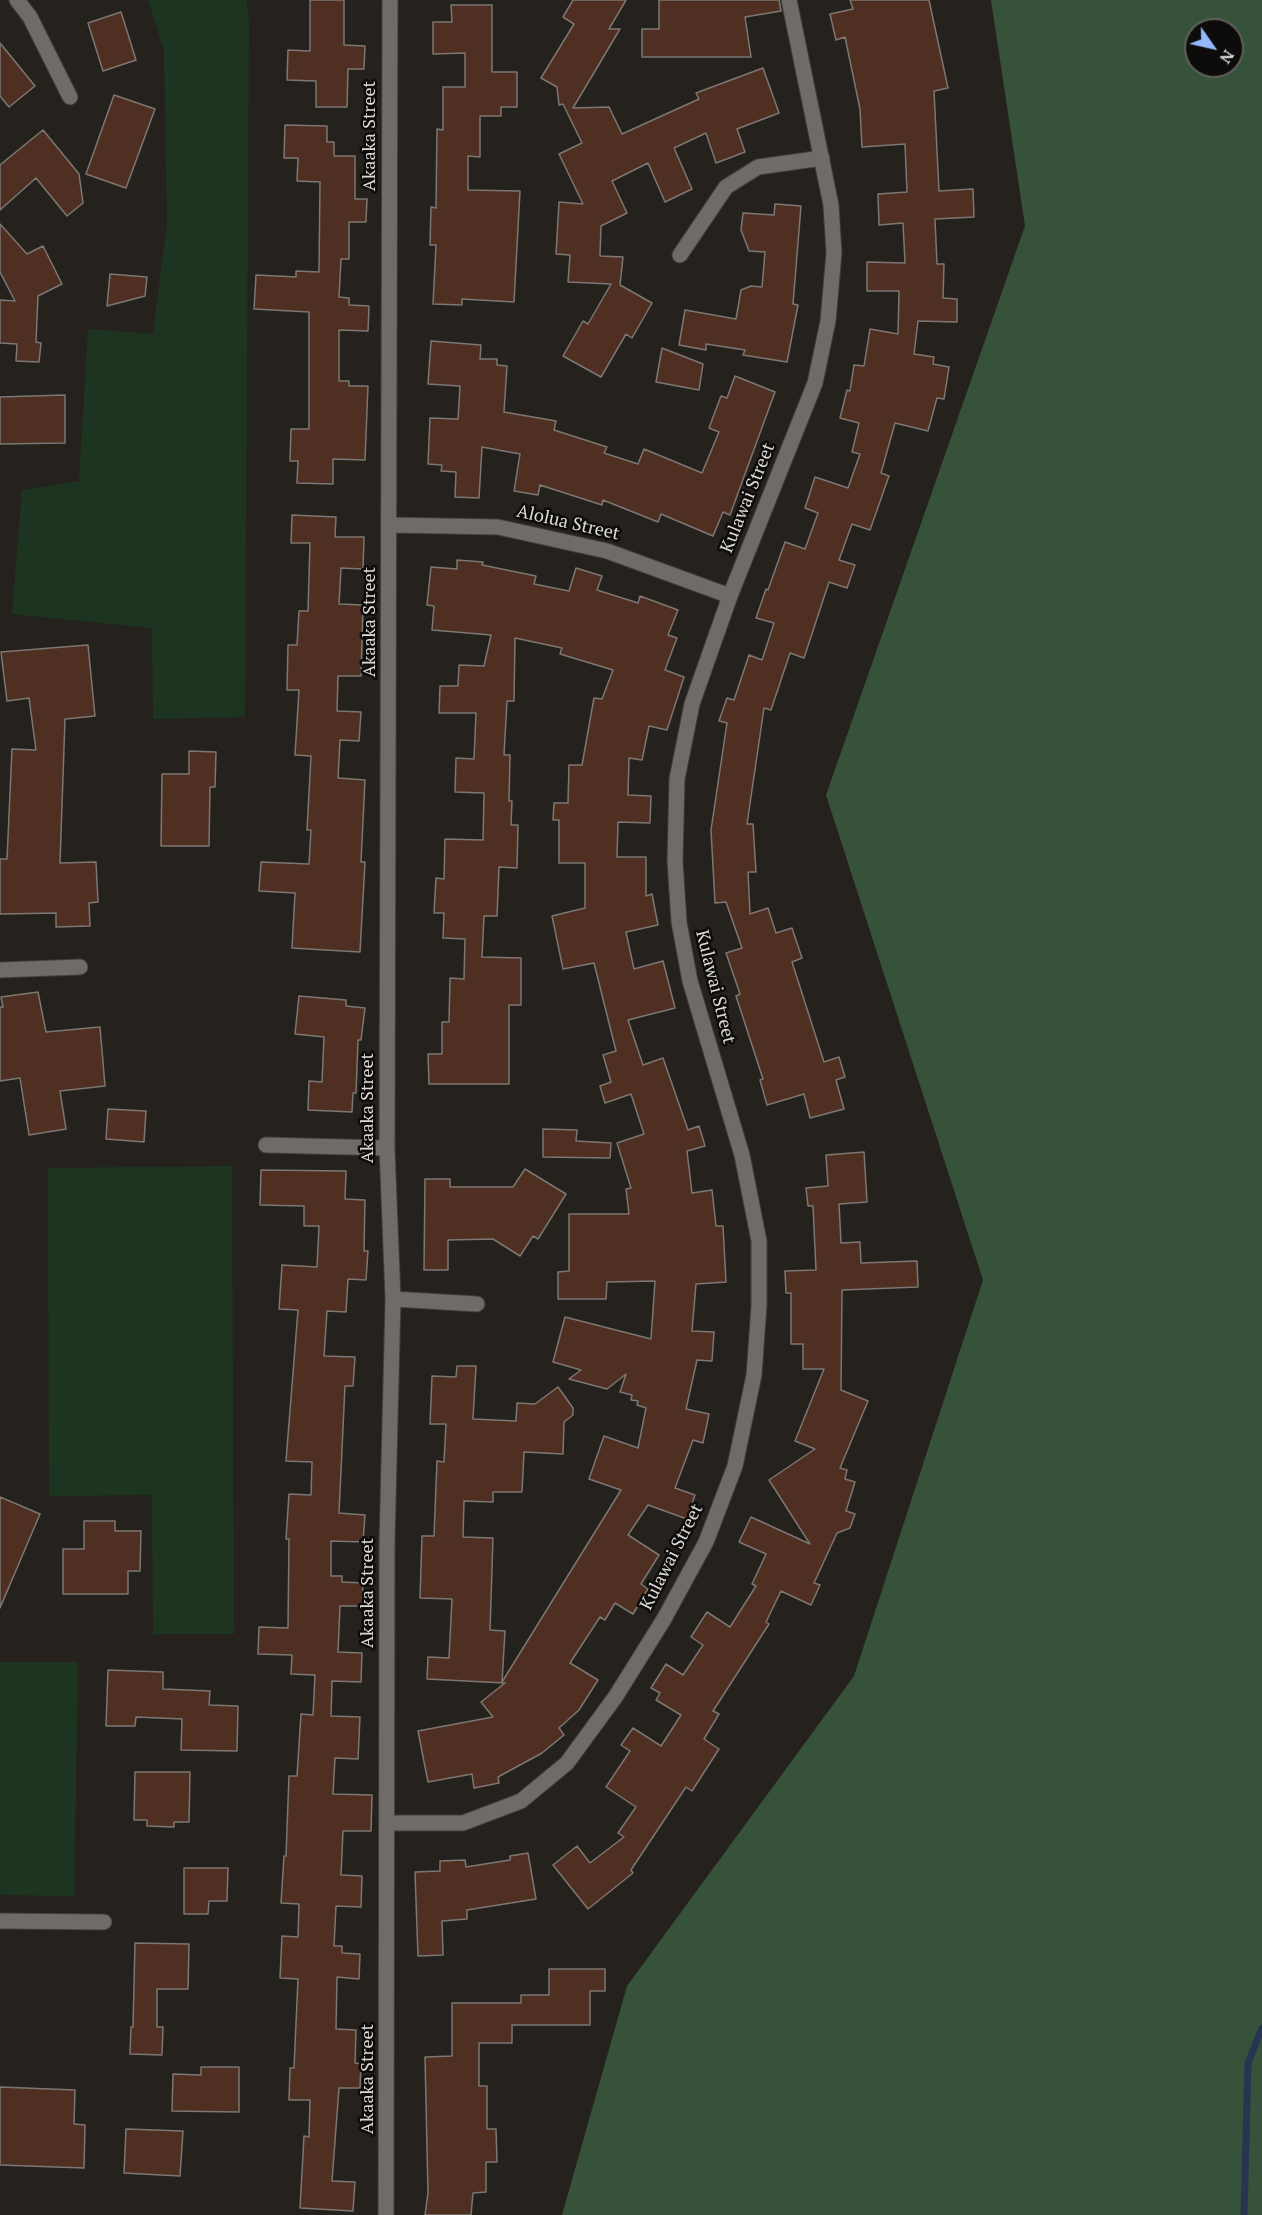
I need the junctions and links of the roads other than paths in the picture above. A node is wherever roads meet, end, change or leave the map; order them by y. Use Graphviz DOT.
graph roads {
  1 [pos="17,0"];
  2 [pos="390,0"];
  3 [pos="789,0"];
  4 [pos="70,97"];
  5 [pos="822,158"];
  6 [pos="680,255"];
  7 [pos="390,525"];
  8 [pos="730,596"];
  9 [pos="80,968"];
  10 [pos="0,970"];
  11 [pos="266,1144"];
  12 [pos="387,1148"];
  13 [pos="393,1299"];
  14 [pos="477,1304"];
  15 [pos="387,1822"];
  16 [pos="0,1921"];
  17 [pos="105,1922"];
  18 [pos="386,2215"];
  1 -- 4 [label="street"];
  2 -- 7 [label="street, Akaaka Street"];
  3 -- 5 [label="street, Kulawai Street"];
  5 -- 6 [label="street"];
  5 -- 8 [label="street, Kulawai Street"];
  7 -- 8 [label="street, Alolua Street"];
  7 -- 12 [label="street, Akaaka Street"];
  8 -- 15 [label="street, Kulawai Street"];
  9 -- 10 [label="street"];
  11 -- 12 [label="street"];
  12 -- 13 [label="street, Akaaka Street"];
  13 -- 14 [label="street"];
  13 -- 15 [label="street, Akaaka Street"];
  15 -- 18 [label="street, Akaaka Street"];
  16 -- 17 [label="street"];
}
